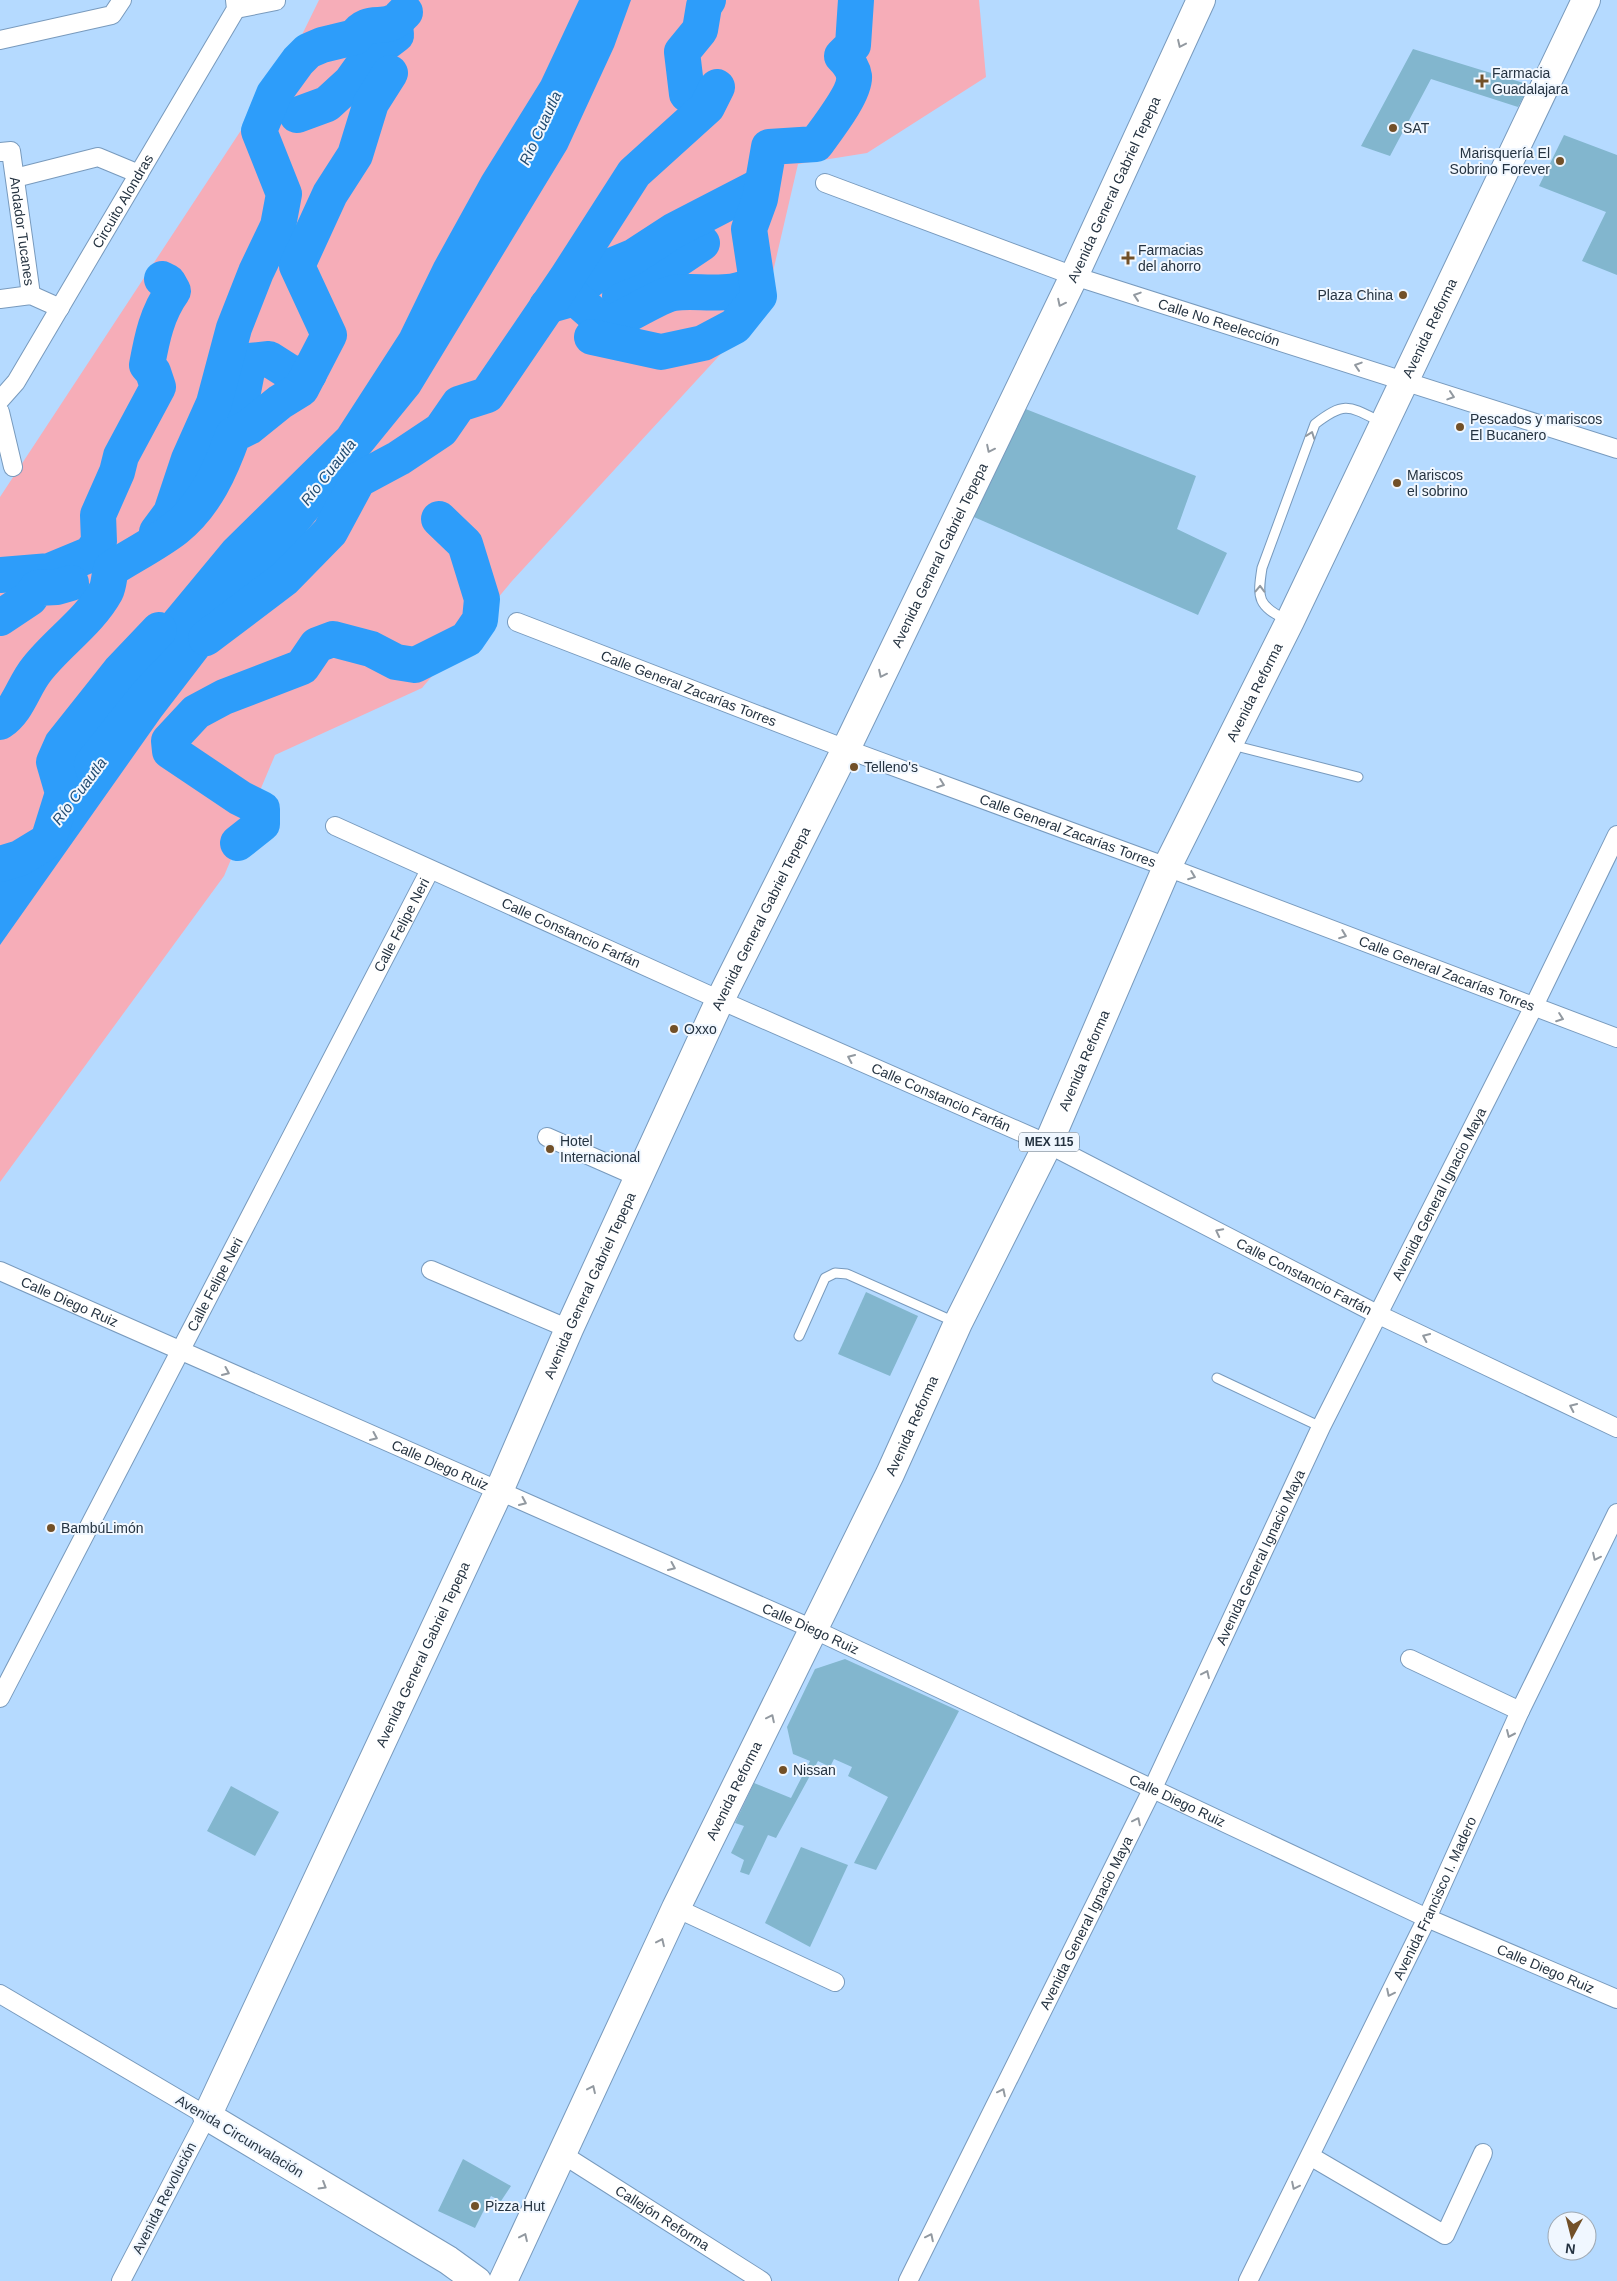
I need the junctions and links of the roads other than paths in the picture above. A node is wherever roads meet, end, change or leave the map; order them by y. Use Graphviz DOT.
graph roads {
  1 [pos="122,0"];
  2 [pos="276,0"];
  3 [pos="1201,0"];
  4 [pos="1586,0"];
  5 [pos="236,4"];
  6 [pos="0,40"];
  7 [pos="0,152"];
  8 [pos="139,174"];
  9 [pos="15,178"];
  10 [pos="825,183"];
  11 [pos="1074,276"];
  12 [pos="30,295"];
  13 [pos="0,299"];
  14 [pos="60,308"];
  15 [pos="1404,381"];
  16 [pos="0,400"];
  17 [pos="0,412"];
  18 [pos="1384,424"];
  19 [pos="1617,449"];
  20 [pos="13,467"];
  21 [pos="1290,621"];
  22 [pos="518,622"];
  23 [pos="1227,744"];
  24 [pos="846,749"];
  25 [pos="1358,776"];
  26 [pos="335,826"];
  27 [pos="1617,836"];
  28 [pos="1167,867"];
  29 [pos="430,870"];
  30 [pos="720,1000"];
  31 [pos="1533,1008"];
  32 [pos="1617,1038"];
  33 [pos="547,1137"];
  34 [pos="1048,1144"];
  35 [pos="638,1178"];
  36 [pos="431,1270"];
  37 [pos="0,1271"];
  38 [pos="1377,1314"];
  39 [pos="958,1323"];
  40 [pos="569,1329"];
  41 [pos="799,1336"];
  42 [pos="181,1352"];
  43 [pos="1217,1378"];
  44 [pos="1321,1427"];
  45 [pos="1617,1428"];
  46 [pos="499,1491"];
  47 [pos="1617,1513"];
  48 [pos="815,1630"];
  49 [pos="1410,1659"];
  50 [pos="0,1698"];
  51 [pos="1520,1711"];
  52 [pos="1152,1790"];
  53 [pos="676,1908"];
  54 [pos="1426,1918"];
  55 [pos="835,1982"];
  56 [pos="0,1994"];
  57 [pos="1617,1998"];
  58 [pos="206,2116"];
  59 [pos="1483,2153"];
  60 [pos="562,2154"];
  61 [pos="1310,2156"];
  62 [pos="474,2280"];
  63 [pos="121,2281"];
  64 [pos="503,2281"];
  65 [pos="762,2281"];
  66 [pos="908,2281"];
  67 [pos="1248,2281"];
  1 -- 6 [label="street"];
  2 -- 5 [label="street"];
  3 -- 11 [label="main road, Avenida General Gabriel Tepepa, one-way"];
  4 -- 15 [label="main road, Avenida Reforma / MEX 115"];
  5 -- 8 [label="street, Circuito Alondras"];
  7 -- 9 [label="street"];
  8 -- 9 [label="street, Andador Tucanes"];
  8 -- 14 [label="street, Circuito Alondras"];
  9 -- 12 [label="street, Andador Tucanes"];
  10 -- 11 [label="street, Calle No Reelección"];
  15 -- 11 [label="street, Calle No Reelección, one-way"];
  11 -- 24 [label="main road, Avenida General Gabriel Tepepa, one-way"];
  12 -- 13 [label="street"];
  12 -- 14 [label="street"];
  14 -- 16 [label="street, Circuito Alondras"];
  15 -- 18 [label="main road, Avenida Reforma / MEX 115"];
  15 -- 19 [label="street, Calle No Reelección, one-way"];
  17 -- 20 [label="street"];
  18 -- 21 [label="main road, Avenida Reforma / MEX 115"];
  21 -- 18 [label="lane, one-way"];
  21 -- 23 [label="main road, Avenida Reforma / MEX 115"];
  22 -- 24 [label="street, Calle General Zacarías Torres"];
  23 -- 25 [label="lane"];
  23 -- 28 [label="main road, Avenida Reforma / MEX 115"];
  24 -- 28 [label="street, Calle General Zacarías Torres, one-way"];
  24 -- 30 [label="main road, Avenida General Gabriel Tepepa"];
  26 -- 29 [label="street, Calle Constancio Farfán"];
  27 -- 31 [label="street, Avenida General Ignacio Maya"];
  28 -- 31 [label="street, Calle General Zacarías Torres, one-way"];
  28 -- 34 [label="main road, Avenida Reforma / MEX 115"];
  29 -- 30 [label="street, Calle Constancio Farfán"];
  29 -- 42 [label="street, Calle Felipe Neri"];
  34 -- 30 [label="street, Calle Constancio Farfán, one-way"];
  30 -- 35 [label="main road, Avenida General Gabriel Tepepa"];
  31 -- 32 [label="street, Calle General Zacarías Torres, one-way"];
  31 -- 38 [label="street, Avenida General Ignacio Maya"];
  33 -- 35 [label="street"];
  38 -- 34 [label="street, Calle Constancio Farfán, one-way"];
  34 -- 39 [label="main road, Avenida Reforma / MEX 115"];
  35 -- 40 [label="main road, Avenida General Gabriel Tepepa"];
  36 -- 40 [label="street"];
  37 -- 42 [label="street, Calle Diego Ruiz"];
  38 -- 44 [label="street, Avenida General Ignacio Maya"];
  45 -- 38 [label="street, Calle Constancio Farfán, one-way"];
  39 -- 41 [label="lane"];
  39 -- 48 [label="main road, Avenida Reforma / MEX 115"];
  40 -- 46 [label="main road, Avenida General Gabriel Tepepa"];
  42 -- 46 [label="street, Calle Diego Ruiz, one-way"];
  42 -- 50 [label="street, Calle Felipe Neri"];
  43 -- 44 [label="lane"];
  52 -- 44 [label="street, Avenida General Ignacio Maya, one-way"];
  46 -- 48 [label="street, Calle Diego Ruiz, one-way"];
  46 -- 58 [label="main road, Avenida General Gabriel Tepepa"];
  47 -- 51 [label="street, Avenida Francisco I. Madero, one-way"];
  48 -- 52 [label="street, Calle Diego Ruiz"];
  53 -- 48 [label="main road, Avenida Reforma / MEX 115, one-way"];
  49 -- 51 [label="street"];
  51 -- 54 [label="street, Avenida Francisco I. Madero, one-way"];
  52 -- 54 [label="street, Calle Diego Ruiz"];
  66 -- 52 [label="street, Avenida General Ignacio Maya, one-way"];
  53 -- 55 [label="street"];
  60 -- 53 [label="main road, Avenida Reforma / MEX 115, one-way"];
  54 -- 57 [label="street, Calle Diego Ruiz"];
  54 -- 61 [label="street, Avenida Francisco I. Madero, one-way"];
  56 -- 58 [label="street, Avenida Circunvalación"];
  58 -- 62 [label="main road, Avenida Circunvalación, one-way"];
  58 -- 63 [label="street, Avenida Revolución"];
  59 -- 61 [label="street"];
  64 -- 60 [label="main road, Avenida Reforma / MEX 115, one-way"];
  60 -- 65 [label="street, Callejón Reforma"];
  61 -- 67 [label="street, Avenida Francisco I. Madero, one-way"];
}
